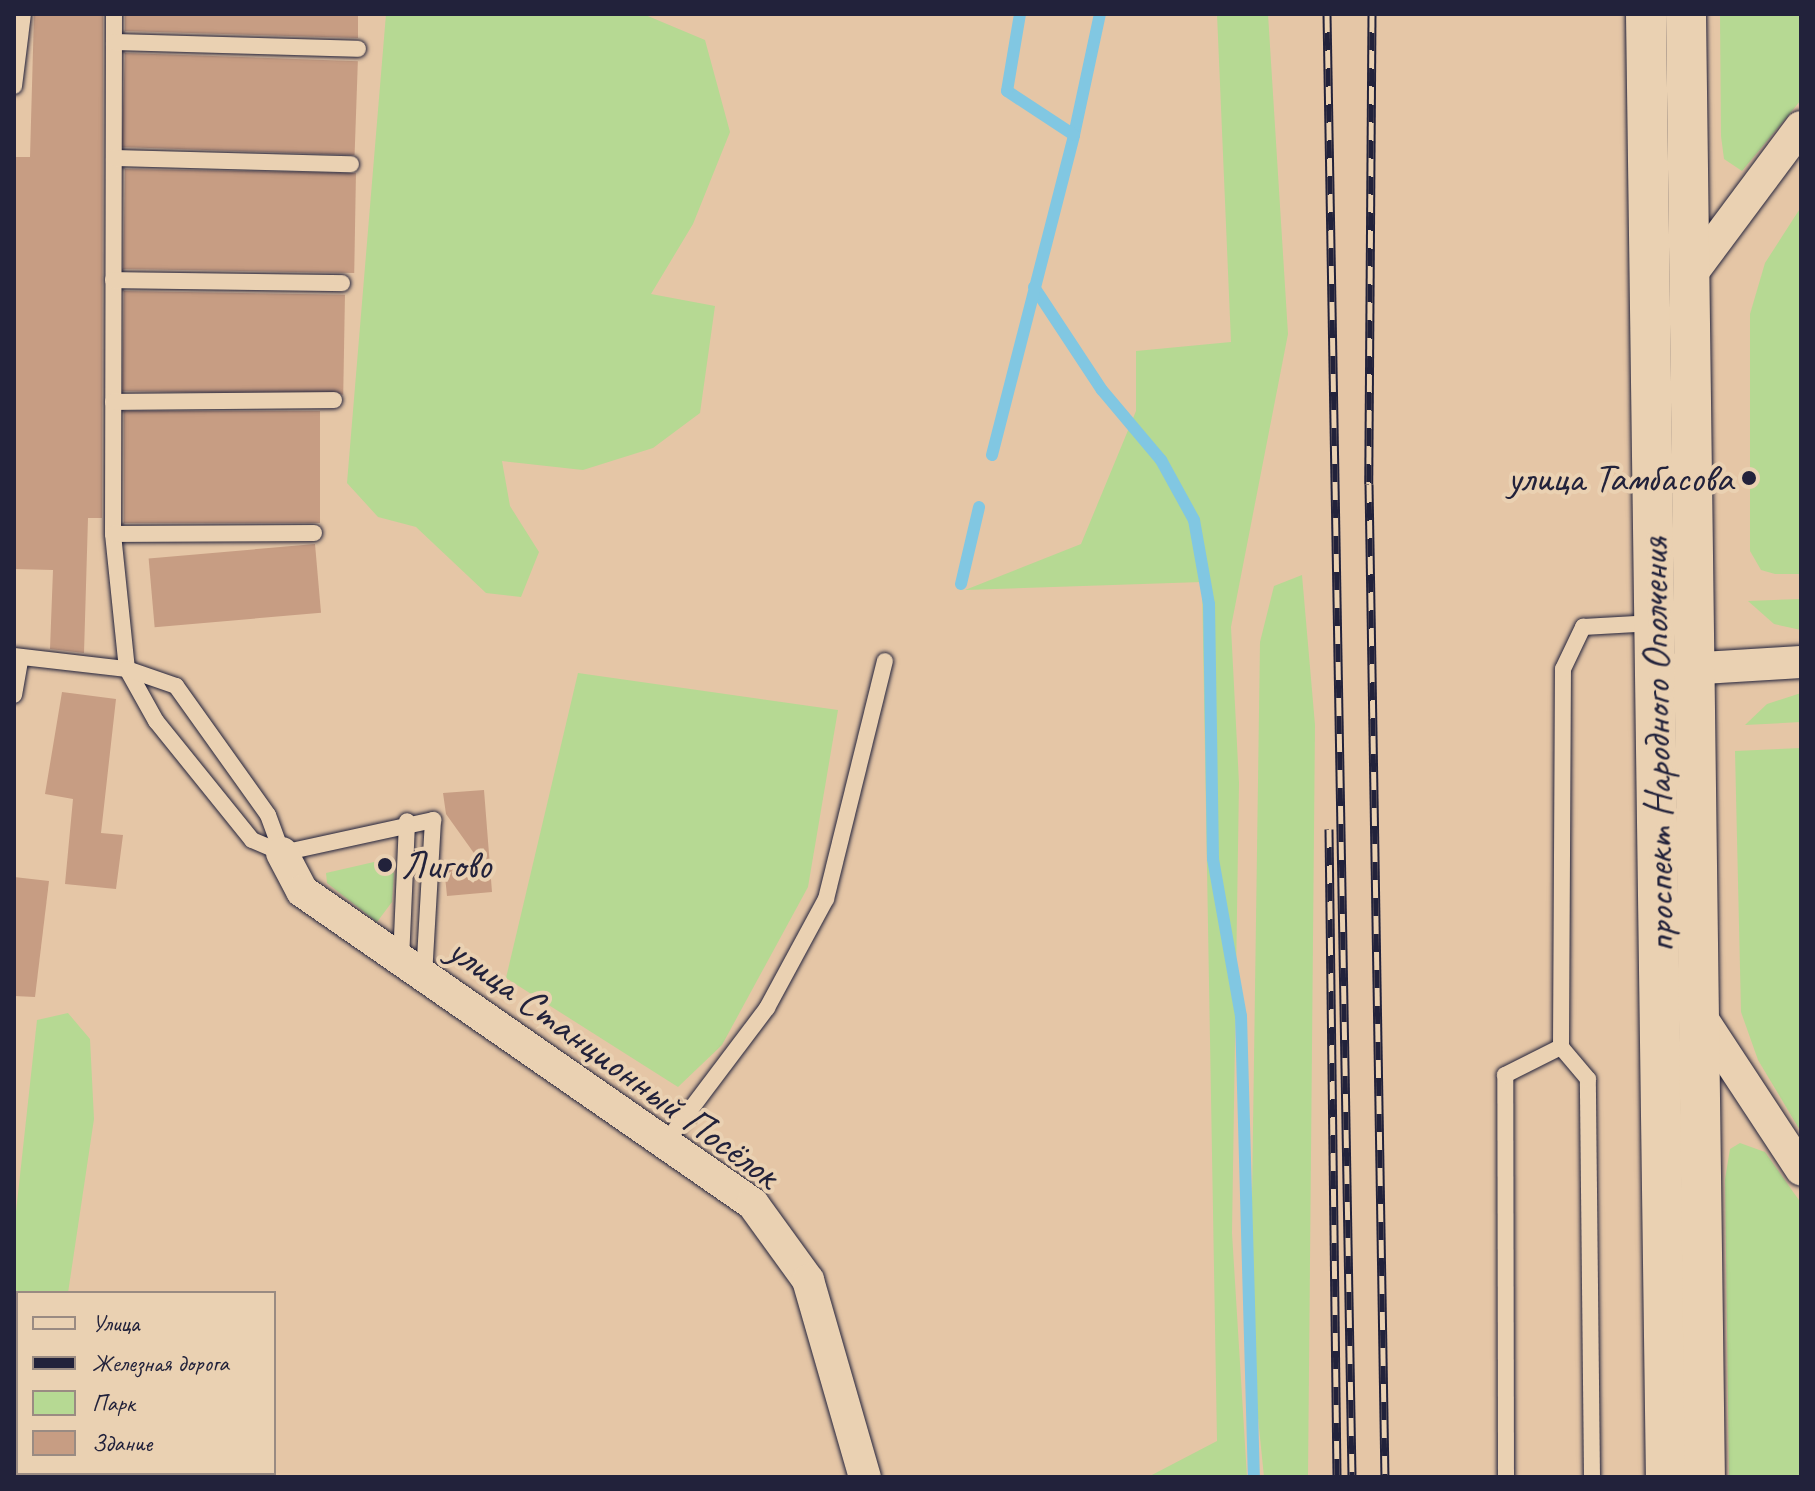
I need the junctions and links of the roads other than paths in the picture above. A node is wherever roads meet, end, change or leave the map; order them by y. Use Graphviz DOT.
graph roads {
  1 [pos="22,14"];
  2 [pos="114,14"];
  3 [pos="1646,14"];
  4 [pos="1686,14"];
  5 [pos="114,42"];
  6 [pos="358,49"];
  7 [pos="14,86"];
  8 [pos="1801,127"];
  9 [pos="114,158"];
  10 [pos="351,164"];
  11 [pos="1689,277"];
  12 [pos="113,280"];
  13 [pos="342,283"];
  14 [pos="334,400"];
  15 [pos="113,402"];
  16 [pos="314,533"];
  17 [pos="113,534"];
  18 [pos="1654,623"];
  19 [pos="17,658"];
  20 [pos="885,661"];
  21 [pos="1801,662"];
  22 [pos="1694,668"];
  23 [pos="127,669"];
  24 [pos="1655,671"];
  25 [pos="14,695"];
  26 [pos="407,821"];
  27 [pos="282,853"];
  28 [pos="413,969"];
  29 [pos="1699,1014"];
  30 [pos="1561,1047"];
  31 [pos="666,1142"];
  32 [pos="1801,1169"];
  33 [pos="865,1477"];
  34 [pos="1506,1477"];
  35 [pos="1592,1477"];
  36 [pos="1666,1477"];
  37 [pos="1705,1477"];
  1 -- 7 [label="lane"];
  2 -- 5 [label="lane"];
  3 -- 18 [label="street, проспект Народного Ополчения"];
  4 -- 11 [label="street, проспект Народного Ополчения"];
  5 -- 6 [label="lane"];
  5 -- 9 [label="lane"];
  8 -- 11 [label="street"];
  9 -- 10 [label="lane"];
  9 -- 12 [label="lane"];
  11 -- 22 [label="street, проспект Народного Ополчения"];
  12 -- 13 [label="lane"];
  12 -- 15 [label="lane"];
  14 -- 15 [label="lane"];
  15 -- 17 [label="lane"];
  16 -- 17 [label="lane"];
  17 -- 23 [label="lane"];
  18 -- 24 [label="street, проспект Народного Ополчения"];
  18 -- 30 [label="lane"];
  19 -- 23 [label="lane"];
  19 -- 25 [label="lane"];
  20 -- 31 [label="lane"];
  21 -- 22 [label="street"];
  22 -- 24 [label="street"];
  22 -- 29 [label="street, проспект Народного Ополчения"];
  23 -- 27 [label="lane"];
  23 -- 27 [label="lane"];
  24 -- 36 [label="street, проспект Народного Ополчения"];
  26 -- 27 [label="lane"];
  26 -- 28 [label="lane"];
  26 -- 28 [label="lane"];
  27 -- 28 [label="street, улица Станционный Посёлок"];
  28 -- 31 [label="street, улица Станционный Посёлок"];
  29 -- 32 [label="street"];
  29 -- 37 [label="street, проспект Народного Ополчения"];
  30 -- 34 [label="lane"];
  30 -- 35 [label="lane"];
  31 -- 33 [label="street, улица Станционный Посёлок"];
}
